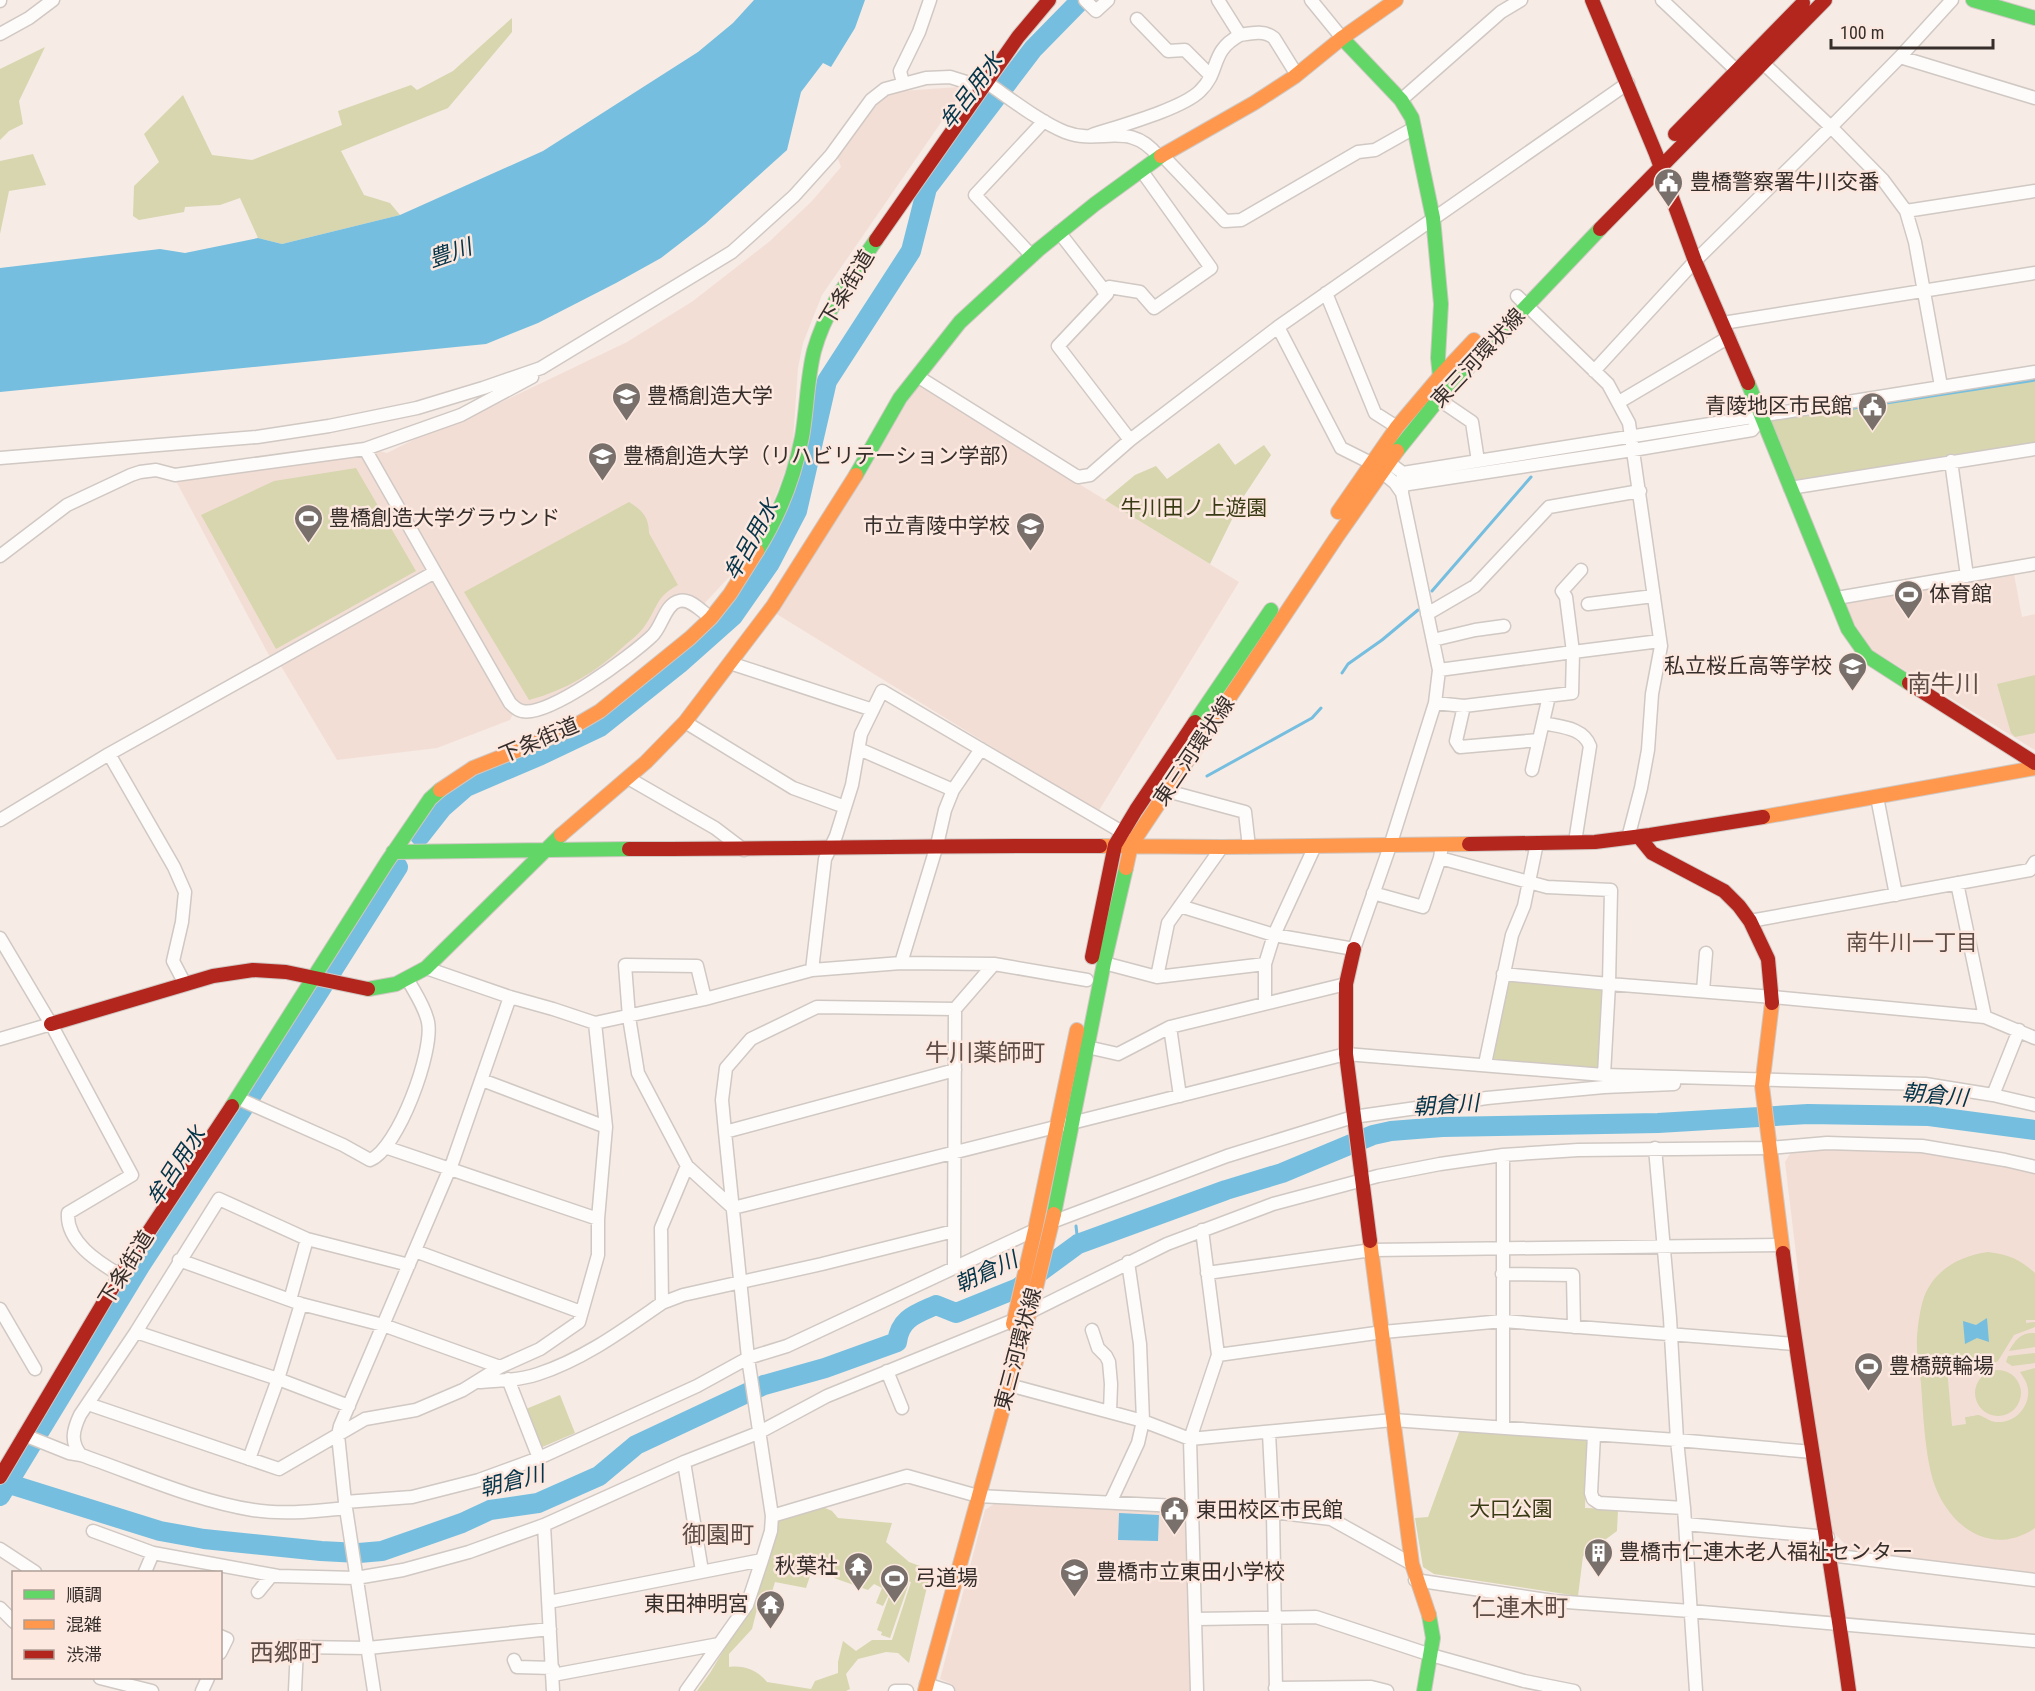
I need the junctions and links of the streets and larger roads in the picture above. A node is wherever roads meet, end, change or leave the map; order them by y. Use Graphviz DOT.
graph roads {
  1 [pos="53,0"];
  2 [pos="930,0"];
  3 [pos="1049,0"];
  4 [pos="1108,0"];
  5 [pos="1218,0"];
  6 [pos="1311,0"];
  7 [pos="1396,0"];
  8 [pos="1521,0"];
  9 [pos="1592,0"];
  10 [pos="1662,0"];
  11 [pos="1806,0"];
  12 [pos="1825,0"];
  13 [pos="1952,0"];
  14 [pos="1973,0"];
  15 [pos="1086,3"];
  16 [pos="2035,18"];
  17 [pos="1137,19"];
  18 [pos="0,34"];
  19 [pos="1240,35"];
  20 [pos="1342,38"];
  21 [pos="1900,57"];
  22 [pos="1763,63"];
  23 [pos="1736,70"];
  24 [pos="1297,75"];
  25 [pos="1211,76"];
  26 [pos="903,83"];
  27 [pos="1628,83"];
  28 [pos="987,85"];
  29 [pos="2035,98"];
  30 [pos="1401,100"];
  31 [pos="1044,120"];
  32 [pos="1831,127"];
  33 [pos="1414,128"];
  34 [pos="1092,135"];
  35 [pos="1161,156"];
  36 [pos="1659,161"];
  37 [pos="1141,170"];
  38 [pos="2035,191"];
  39 [pos="1906,211"];
  40 [pos="1433,218"];
  41 [pos="1059,232"];
  42 [pos="1032,256"];
  43 [pos="1695,261"];
  44 [pos="2035,273"];
  45 [pos="1103,290"];
  46 [pos="1925,291"];
  47 [pos="1326,293"];
  48 [pos="1518,302"];
  49 [pos="1723,323"];
  50 [pos="1278,327"];
  51 [pos="1485,329"];
  52 [pos="1729,337"];
  53 [pos="541,368"];
  54 [pos="1594,371"];
  55 [pos="2035,372"];
  56 [pos="917,375"];
  57 [pos="1441,375"];
  58 [pos="1941,386"];
  59 [pos="1442,395"];
  60 [pos="1619,402"];
  61 [pos="1763,416"];
  62 [pos="1397,427"];
  63 [pos="1130,440"];
  64 [pos="1632,444"];
  65 [pos="365,449"];
  66 [pos="2035,449"];
  67 [pos="0,458"];
  68 [pos="1478,461"];
  69 [pos="1951,461"];
  70 [pos="1380,466"];
  71 [pos="1402,483"];
  72 [pos="1790,488"];
  73 [pos="1640,491"];
  74 [pos="0,556"];
  75 [pos="2035,564"];
  76 [pos="1581,570"];
  77 [pos="435,572"];
  78 [pos="1967,576"];
  79 [pos="1654,596"];
  80 [pos="1836,598"];
  81 [pos="1588,604"];
  82 [pos="1427,614"];
  83 [pos="711,618"];
  84 [pos="1504,626"];
  85 [pos="1433,640"];
  86 [pos="1660,641"];
  87 [pos="1573,652"];
  88 [pos="730,663"];
  89 [pos="1439,670"];
  90 [pos="1549,696"];
  91 [pos="1435,703"];
  92 [pos="1464,706"];
  93 [pos="873,710"];
  94 [pos="685,722"];
  95 [pos="1543,723"];
  96 [pos="1539,740"];
  97 [pos="860,749"];
  98 [pos="981,749"];
  99 [pos="110,754"];
  100 [pos="2035,762"];
  101 [pos="2035,768"];
  102 [pos="1532,770"];
  103 [pos="628,778"];
  104 [pos="953,790"];
  105 [pos="1167,790"];
  106 [pos="1877,797"];
  107 [pos="845,807"];
  108 [pos="0,820"];
  109 [pos="1122,832"];
  110 [pos="1634,838"];
  111 [pos="1575,842"];
  112 [pos="1537,843"];
  113 [pos="937,845"];
  114 [pos="1115,845"];
  115 [pos="1131,846"];
  116 [pos="1315,846"];
  117 [pos="1390,846"];
  118 [pos="1222,847"];
  119 [pos="1249,847"];
  120 [pos="545,849"];
  121 [pos="830,849"];
  122 [pos="744,850"];
  123 [pos="1441,851"];
  124 [pos="393,852"];
  125 [pos="2033,868"];
  126 [pos="1957,883"];
  127 [pos="1529,884"];
  128 [pos="1373,893"];
  129 [pos="1896,895"];
  130 [pos="1180,906"];
  131 [pos="1750,921"];
  132 [pos="1274,935"];
  133 [pos="0,938"];
  134 [pos="1354,949"];
  135 [pos="1706,953"];
  136 [pos="902,963"];
  137 [pos="1104,963"];
  138 [pos="994,964"];
  139 [pos="1265,964"];
  140 [pos="426,968"];
  141 [pos="812,970"];
  142 [pos="1503,974"];
  143 [pos="1157,977"];
  144 [pos="313,979"];
  145 [pos="408,980"];
  146 [pos="1087,980"];
  147 [pos="185,984"];
  148 [pos="1346,984"];
  149 [pos="1609,984"];
  150 [pos="1703,992"];
  151 [pos="510,997"];
  152 [pos="1773,997"];
  153 [pos="705,999"];
  154 [pos="1265,1003"];
  155 [pos="955,1009"];
  156 [pos="629,1017"];
  157 [pos="1985,1017"];
  158 [pos="595,1023"];
  159 [pos="51,1024"];
  160 [pos="1170,1027"];
  161 [pos="2019,1030"];
  162 [pos="2035,1038"];
  163 [pos="0,1039"];
  164 [pos="1087,1047"];
  165 [pos="1346,1054"];
  166 [pos="1485,1064"];
  167 [pos="955,1070"];
  168 [pos="1604,1075"];
  169 [pos="482,1080"];
  170 [pos="1762,1083"];
  171 [pos="1993,1095"];
  172 [pos="1180,1096"];
  173 [pos="237,1098"];
  174 [pos="2035,1105"];
  175 [pos="1354,1120"];
  176 [pos="1072,1122"];
  177 [pos="606,1127"];
  178 [pos="1056,1129"];
  179 [pos="725,1132"];
  180 [pos="1769,1144"];
  181 [pos="385,1147"];
  182 [pos="1655,1148"];
  183 [pos="954,1153"];
  184 [pos="1503,1155"];
  185 [pos="687,1166"];
  186 [pos="2035,1167"];
  187 [pos="449,1169"];
  188 [pos="1363,1178"];
  189 [pos="733,1208"];
  190 [pos="598,1219"];
  191 [pos="1042,1230"];
  192 [pos="1202,1230"];
  193 [pos="954,1231"];
  194 [pos="307,1239"];
  195 [pos="1781,1245"];
  196 [pos="1664,1246"];
  197 [pos="1501,1247"];
  198 [pos="1372,1250"];
  199 [pos="415,1251"];
  200 [pos="179,1260"];
  201 [pos="1128,1262"];
  202 [pos="409,1265"];
  203 [pos="954,1268"];
  204 [pos="1207,1273"];
  205 [pos="1502,1274"];
  206 [pos="120,1275"];
  207 [pos="740,1283"];
  208 [pos="295,1302"];
  209 [pos="662,1303"];
  210 [pos="0,1310"];
  211 [pos="1023,1310"];
  212 [pos="581,1312"];
  213 [pos="1503,1321"];
  214 [pos="383,1325"];
  215 [pos="1574,1327"];
  216 [pos="1092,1330"];
  217 [pos="136,1332"];
  218 [pos="1383,1332"];
  219 [pos="1670,1335"];
  220 [pos="1795,1344"];
  221 [pos="1218,1355"];
  222 [pos="749,1363"];
  223 [pos="500,1367"];
  224 [pos="35,1369"];
  225 [pos="887,1371"];
  226 [pos="278,1379"];
  227 [pos="508,1379"];
  228 [pos="475,1382"];
  229 [pos="1009,1385"];
  230 [pos="88,1404"];
  231 [pos="349,1406"];
  232 [pos="902,1408"];
  233 [pos="1110,1412"];
  234 [pos="1393,1420"];
  235 [pos="1143,1421"];
  236 [pos="1503,1428"];
  237 [pos="758,1429"];
  238 [pos="1269,1433"];
  239 [pos="24,1435"];
  240 [pos="338,1435"];
  241 [pos="1594,1435"];
  242 [pos="1190,1439"];
  243 [pos="1677,1440"];
  244 [pos="1813,1452"];
  245 [pos="81,1455"];
  246 [pos="539,1458"];
  247 [pos="975,1458"];
  248 [pos="249,1459"];
  249 [pos="684,1462"];
  250 [pos="0,1477"];
  251 [pos="971,1490"];
  252 [pos="1111,1501"];
  253 [pos="1193,1506"];
  254 [pos="346,1508"];
  255 [pos="1684,1508"];
  256 [pos="1273,1512"];
  257 [pos="772,1516"];
  258 [pos="1685,1524"];
  259 [pos="544,1525"];
  260 [pos="93,1531"];
  261 [pos="1828,1537"];
  262 [pos="0,1549"];
  263 [pos="153,1553"];
  264 [pos="1830,1555"];
  265 [pos="762,1560"];
  266 [pos="1412,1564"];
  267 [pos="33,1571"];
  268 [pos="145,1571"];
  269 [pos="702,1571"];
  270 [pos="356,1574"];
  271 [pos="272,1575"];
  272 [pos="1415,1580"];
  273 [pos="2035,1580"];
  274 [pos="258,1592"];
  275 [pos="549,1602"];
  276 [pos="0,1608"];
  277 [pos="1690,1611"];
  278 [pos="1273,1618"];
  279 [pos="1196,1619"];
  280 [pos="12,1620"];
  281 [pos="1838,1624"];
  282 [pos="550,1629"];
  283 [pos="222,1637"];
  284 [pos="2035,1641"];
  285 [pos="719,1644"];
  286 [pos="368,1648"];
  287 [pos="222,1649"];
  288 [pos="1431,1655"];
  289 [pos="514,1660"];
  290 [pos="553,1672"];
  291 [pos="107,1679"];
  292 [pos="1523,1686"];
  293 [pos="926,1688"];
  294 [pos="1275,1689"];
  295 [pos="151,1691"];
  296 [pos="295,1691"];
  297 [pos="374,1691"];
  298 [pos="553,1691"];
  299 [pos="686,1691"];
  300 [pos="895,1691"];
  301 [pos="907,1691"];
  302 [pos="912,1691"];
  303 [pos="948,1691"];
  304 [pos="1197,1691"];
  305 [pos="1387,1691"];
  306 [pos="1424,1691"];
  307 [pos="1575,1691"];
  308 [pos="1696,1691"];
  309 [pos="1849,1691"];
  1 -- 18 [label="street"];
  2 -- 26 [label="street"];
  3 -- 28 [label="street, 下条街道"];
  4 -- 15 [label="street"];
  5 -- 19 [label="street"];
  6 -- 20 [label="street"];
  7 -- 20 [label="street"];
  8 -- 30 [label="street"];
  9 -- 27 [label="street"];
  10 -- 23 [label="street"];
  11 -- 23 [label="street, 東三河環状線"];
  12 -- 22 [label="street, 東三河環状線"];
  13 -- 21 [label="street"];
  14 -- 16 [label="street"];
  17 -- 25 [label="street"];
  19 -- 24 [label="street"];
  19 -- 25 [label="street"];
  20 -- 24 [label="street"];
  20 -- 30 [label="street"];
  21 -- 29 [label="street"];
  21 -- 32 [label="street"];
  22 -- 32 [label="street"];
  22 -- 36 [label="street, 東三河環状線"];
  23 -- 36 [label="street, 東三河環状線"];
  24 -- 35 [label="street"];
  25 -- 34 [label="street"];
  26 -- 28 [label="street"];
  26 -- 53 [label="street"];
  27 -- 36 [label="street"];
  27 -- 40 [label="street"];
  28 -- 31 [label="street"];
  28 -- 83 [label="street, 下条街道"];
  30 -- 33 [label="street"];
  31 -- 34 [label="street"];
  31 -- 42 [label="street"];
  32 -- 39 [label="street"];
  32 -- 43 [label="street"];
  33 -- 35 [label="street"];
  33 -- 40 [label="street"];
  34 -- 35 [label="street"];
  35 -- 37 [label="street"];
  36 -- 43 [label="street"];
  36 -- 48 [label="street, 東三河環状線"];
  37 -- 41 [label="street"];
  37 -- 45 [label="street"];
  38 -- 39 [label="street"];
  39 -- 46 [label="street"];
  40 -- 47 [label="street"];
  40 -- 57 [label="street"];
  41 -- 42 [label="street"];
  41 -- 45 [label="street"];
  42 -- 56 [label="street"];
  43 -- 49 [label="street"];
  43 -- 54 [label="street"];
  44 -- 46 [label="street"];
  45 -- 63 [label="street"];
  46 -- 49 [label="street"];
  46 -- 58 [label="street"];
  47 -- 50 [label="street"];
  47 -- 62 [label="street"];
  48 -- 54 [label="street"];
  48 -- 59 [label="street, 東三河環状線"];
  49 -- 52 [label="street"];
  50 -- 63 [label="street"];
  50 -- 70 [label="street"];
  51 -- 57 [label="street, 東三河環状線"];
  52 -- 60 [label="street"];
  52 -- 61 [label="street"];
  53 -- 65 [label="street"];
  53 -- 67 [label="street"];
  54 -- 60 [label="street"];
  55 -- 58 [label="street"];
  56 -- 63 [label="street"];
  56 -- 88 [label="street"];
  57 -- 59 [label="street"];
  57 -- 62 [label="street, 東三河環状線"];
  58 -- 61 [label="street"];
  59 -- 68 [label="street"];
  59 -- 70 [label="street, 東三河環状線"];
  60 -- 64 [label="street"];
  61 -- 64 [label="street"];
  61 -- 72 [label="street"];
  62 -- 70 [label="street, 東三河環状線"];
  64 -- 68 [label="street"];
  64 -- 71 [label="street"];
  64 -- 73 [label="street"];
  65 -- 74 [label="street"];
  65 -- 77 [label="street"];
  66 -- 69 [label="street"];
  68 -- 71 [label="street"];
  69 -- 72 [label="street"];
  69 -- 78 [label="street"];
  70 -- 71 [label="street"];
  70 -- 71 [label="street"];
  70 -- 105 [label="street, 東三河環状線"];
  70 -- 109 [label="street, 東三河環状線"];
  71 -- 82 [label="street"];
  72 -- 80 [label="street"];
  73 -- 79 [label="street"];
  73 -- 82 [label="street"];
  75 -- 78 [label="street"];
  76 -- 87 [label="street"];
  77 -- 83 [label="street"];
  77 -- 99 [label="street"];
  78 -- 80 [label="street"];
  79 -- 81 [label="street"];
  79 -- 86 [label="street"];
  80 -- 100 [label="street"];
  82 -- 85 [label="street"];
  83 -- 124 [label="street, 下条街道"];
  84 -- 85 [label="street"];
  85 -- 89 [label="street"];
  86 -- 87 [label="street"];
  86 -- 110 [label="street"];
  87 -- 89 [label="street"];
  87 -- 90 [label="street"];
  88 -- 93 [label="street"];
  88 -- 94 [label="street"];
  89 -- 91 [label="street"];
  90 -- 92 [label="street"];
  90 -- 95 [label="street"];
  91 -- 92 [label="street"];
  91 -- 117 [label="street"];
  92 -- 96 [label="street"];
  93 -- 97 [label="street"];
  93 -- 98 [label="street"];
  94 -- 103 [label="street"];
  94 -- 107 [label="street"];
  95 -- 96 [label="street"];
  95 -- 111 [label="street"];
  96 -- 102 [label="street"];
  97 -- 104 [label="street"];
  97 -- 107 [label="street"];
  98 -- 104 [label="street"];
  98 -- 109 [label="street"];
  99 -- 108 [label="street"];
  99 -- 147 [label="street"];
  101 -- 106 [label="street"];
  103 -- 120 [label="street"];
  103 -- 122 [label="street"];
  104 -- 113 [label="street"];
  105 -- 115 [label="street, 東三河環状線"];
  105 -- 119 [label="street"];
  106 -- 110 [label="street"];
  106 -- 129 [label="street"];
  107 -- 121 [label="street"];
  109 -- 114 [label="street, 東三河環状線"];
  109 -- 115 [label="street"];
  110 -- 111 [label="street"];
  110 -- 131 [label="street"];
  111 -- 112 [label="street"];
  112 -- 123 [label="street"];
  112 -- 127 [label="street"];
  113 -- 114 [label="street"];
  113 -- 121 [label="street"];
  113 -- 136 [label="street"];
  114 -- 115 [label="street"];
  114 -- 146 [label="street, 東三河環状線"];
  115 -- 118 [label="street"];
  115 -- 137 [label="street, 東三河環状線"];
  116 -- 117 [label="street"];
  116 -- 119 [label="street"];
  116 -- 132 [label="street"];
  117 -- 123 [label="street"];
  117 -- 128 [label="street"];
  118 -- 119 [label="street"];
  118 -- 130 [label="street"];
  120 -- 122 [label="street"];
  120 -- 124 [label="street"];
  120 -- 140 [label="street"];
  121 -- 122 [label="street"];
  121 -- 141 [label="street"];
  123 -- 127 [label="street"];
  123 -- 128 [label="street"];
  124 -- 144 [label="street, 下条街道"];
  125 -- 126 [label="street"];
  126 -- 129 [label="street"];
  126 -- 157 [label="street"];
  127 -- 142 [label="street"];
  127 -- 149 [label="street"];
  128 -- 134 [label="street"];
  129 -- 131 [label="street"];
  130 -- 132 [label="street"];
  130 -- 143 [label="street"];
  131 -- 152 [label="street"];
  132 -- 134 [label="street"];
  132 -- 139 [label="street"];
  133 -- 159 [label="street"];
  134 -- 148 [label="street"];
  135 -- 150 [label="street"];
  136 -- 138 [label="street"];
  136 -- 141 [label="street"];
  137 -- 143 [label="street"];
  137 -- 164 [label="street, 東三河環状線"];
  138 -- 146 [label="street"];
  138 -- 155 [label="street"];
  139 -- 143 [label="street"];
  139 -- 154 [label="street"];
  140 -- 145 [label="street"];
  140 -- 151 [label="street"];
  141 -- 153 [label="street"];
  142 -- 149 [label="street"];
  142 -- 166 [label="street"];
  144 -- 145 [label="street"];
  144 -- 147 [label="street"];
  144 -- 173 [label="street, 下条街道"];
  145 -- 181 [label="street"];
  146 -- 178 [label="street, 東三河環状線"];
  147 -- 159 [label="street"];
  148 -- 154 [label="street"];
  148 -- 165 [label="street"];
  149 -- 150 [label="street"];
  149 -- 168 [label="street"];
  150 -- 152 [label="street"];
  151 -- 158 [label="street"];
  151 -- 169 [label="street"];
  152 -- 157 [label="street"];
  152 -- 170 [label="street"];
  153 -- 156 [label="street"];
  153 -- 156 [label="street"];
  154 -- 160 [label="street"];
  155 -- 167 [label="street"];
  155 -- 179 [label="street"];
  156 -- 158 [label="street"];
  156 -- 185 [label="street"];
  157 -- 161 [label="street"];
  158 -- 177 [label="street"];
  159 -- 163 [label="street"];
  159 -- 206 [label="street"];
  160 -- 164 [label="street"];
  160 -- 172 [label="street"];
  161 -- 162 [label="street"];
  161 -- 171 [label="street"];
  164 -- 176 [label="street, 東三河環状線"];
  165 -- 166 [label="street"];
  165 -- 172 [label="street"];
  165 -- 175 [label="street"];
  166 -- 168 [label="street"];
  167 -- 179 [label="street"];
  167 -- 183 [label="street"];
  168 -- 170 [label="street"];
  169 -- 177 [label="street"];
  169 -- 187 [label="street"];
  170 -- 171 [label="street"];
  170 -- 175 [label="street"];
  170 -- 180 [label="street"];
  171 -- 174 [label="street"];
  172 -- 176 [label="street"];
  173 -- 181 [label="street"];
  173 -- 206 [label="street, 下条街道"];
  175 -- 188 [label="street"];
  175 -- 191 [label="street"];
  176 -- 178 [label="street"];
  176 -- 191 [label="street, 東三河環状線"];
  177 -- 190 [label="street"];
  178 -- 183 [label="street"];
  178 -- 191 [label="street, 東三河環状線"];
  179 -- 189 [label="street"];
  180 -- 182 [label="street"];
  180 -- 186 [label="street"];
  180 -- 195 [label="street"];
  181 -- 187 [label="street"];
  182 -- 184 [label="street"];
  182 -- 196 [label="street"];
  183 -- 189 [label="street"];
  183 -- 193 [label="street"];
  184 -- 188 [label="street"];
  184 -- 197 [label="street"];
  185 -- 189 [label="street"];
  185 -- 209 [label="street"];
  187 -- 190 [label="street"];
  187 -- 199 [label="street"];
  188 -- 192 [label="street"];
  188 -- 198 [label="street"];
  189 -- 207 [label="street"];
  190 -- 212 [label="street"];
  191 -- 203 [label="street"];
  191 -- 211 [label="street, 東三河環状線"];
  192 -- 201 [label="street"];
  192 -- 204 [label="street"];
  193 -- 203 [label="street"];
  193 -- 207 [label="street"];
  194 -- 200 [label="street"];
  194 -- 202 [label="street"];
  194 -- 208 [label="street"];
  195 -- 196 [label="street"];
  195 -- 220 [label="street"];
  196 -- 197 [label="street"];
  196 -- 219 [label="street"];
  197 -- 198 [label="street"];
  197 -- 205 [label="street"];
  198 -- 204 [label="street"];
  198 -- 218 [label="street"];
  199 -- 202 [label="street"];
  199 -- 212 [label="street"];
  200 -- 208 [label="street"];
  200 -- 217 [label="street"];
  201 -- 211 [label="street"];
  201 -- 235 [label="street"];
  202 -- 214 [label="street"];
  203 -- 222 [label="street"];
  204 -- 221 [label="street"];
  205 -- 213 [label="street"];
  205 -- 215 [label="street"];
  206 -- 239 [label="street, 下条街道"];
  207 -- 209 [label="street"];
  207 -- 222 [label="street"];
  208 -- 214 [label="street"];
  208 -- 226 [label="street"];
  209 -- 227 [label="street"];
  210 -- 224 [label="street"];
  211 -- 225 [label="street"];
  211 -- 229 [label="street, 東三河環状線"];
  211 -- 247 [label="street, 東三河環状線"];
  212 -- 223 [label="street"];
  213 -- 215 [label="street"];
  213 -- 218 [label="street"];
  213 -- 236 [label="street"];
  214 -- 223 [label="street"];
  214 -- 231 [label="street"];
  215 -- 219 [label="street"];
  216 -- 233 [label="street"];
  217 -- 226 [label="street"];
  217 -- 230 [label="street"];
  218 -- 221 [label="street"];
  218 -- 234 [label="street"];
  219 -- 220 [label="street"];
  219 -- 243 [label="street"];
  220 -- 244 [label="street"];
  221 -- 242 [label="street"];
  222 -- 237 [label="street"];
  222 -- 246 [label="street"];
  223 -- 228 [label="street"];
  225 -- 232 [label="street"];
  225 -- 237 [label="street"];
  226 -- 231 [label="street"];
  226 -- 248 [label="street"];
  227 -- 228 [label="street"];
  227 -- 246 [label="street"];
  228 -- 240 [label="street"];
  229 -- 233 [label="street"];
  229 -- 251 [label="street, 東三河環状線"];
  230 -- 245 [label="street"];
  230 -- 248 [label="street"];
  231 -- 240 [label="street"];
  233 -- 235 [label="street"];
  234 -- 236 [label="street"];
  234 -- 238 [label="street"];
  234 -- 266 [label="street"];
  235 -- 242 [label="street"];
  235 -- 252 [label="street"];
  236 -- 241 [label="street"];
  237 -- 249 [label="street"];
  237 -- 257 [label="street"];
  238 -- 242 [label="street"];
  238 -- 256 [label="street"];
  239 -- 245 [label="street"];
  239 -- 250 [label="street, 下条街道"];
  240 -- 248 [label="street"];
  240 -- 254 [label="street"];
  241 -- 243 [label="street"];
  241 -- 255 [label="street"];
  242 -- 253 [label="street"];
  243 -- 244 [label="street"];
  243 -- 255 [label="street"];
  244 -- 261 [label="street"];
  245 -- 254 [label="street"];
  246 -- 254 [label="street"];
  249 -- 259 [label="street"];
  249 -- 269 [label="street"];
  251 -- 252 [label="street"];
  251 -- 257 [label="street"];
  251 -- 293 [label="street, 東三河環状線"];
  251 -- 302 [label="street, 東三河環状線"];
  252 -- 253 [label="street"];
  253 -- 256 [label="street"];
  253 -- 279 [label="street"];
  254 -- 270 [label="street"];
  255 -- 258 [label="street"];
  256 -- 266 [label="street"];
  256 -- 278 [label="street"];
  257 -- 265 [label="street"];
  258 -- 261 [label="street"];
  258 -- 277 [label="street"];
  259 -- 270 [label="street"];
  259 -- 275 [label="street"];
  260 -- 263 [label="street"];
  261 -- 264 [label="street"];
  262 -- 267 [label="street"];
  263 -- 268 [label="street"];
  263 -- 271 [label="street"];
  264 -- 273 [label="street"];
  264 -- 281 [label="street"];
  265 -- 269 [label="street"];
  265 -- 285 [label="street"];
  266 -- 272 [label="street"];
  269 -- 275 [label="street"];
  270 -- 271 [label="street"];
  270 -- 286 [label="street"];
  271 -- 274 [label="street"];
  272 -- 277 [label="street"];
  272 -- 288 [label="street"];
  275 -- 282 [label="street"];
  276 -- 280 [label="street"];
  277 -- 281 [label="street"];
  277 -- 308 [label="street"];
  278 -- 279 [label="street"];
  278 -- 288 [label="street"];
  278 -- 294 [label="street"];
  279 -- 304 [label="street"];
  281 -- 284 [label="street"];
  281 -- 309 [label="street"];
  282 -- 286 [label="street"];
  282 -- 290 [label="street"];
  283 -- 287 [label="street"];
  285 -- 290 [label="street"];
  285 -- 299 [label="street"];
  286 -- 296 [label="street"];
  286 -- 297 [label="street"];
  288 -- 292 [label="street"];
  288 -- 306 [label="street"];
  289 -- 290 [label="street"];
  290 -- 298 [label="street"];
  291 -- 295 [label="street"];
  292 -- 307 [label="street"];
  293 -- 303 [label="street"];
  294 -- 305 [label="street"];
  300 -- 301 [label="street"];
}
